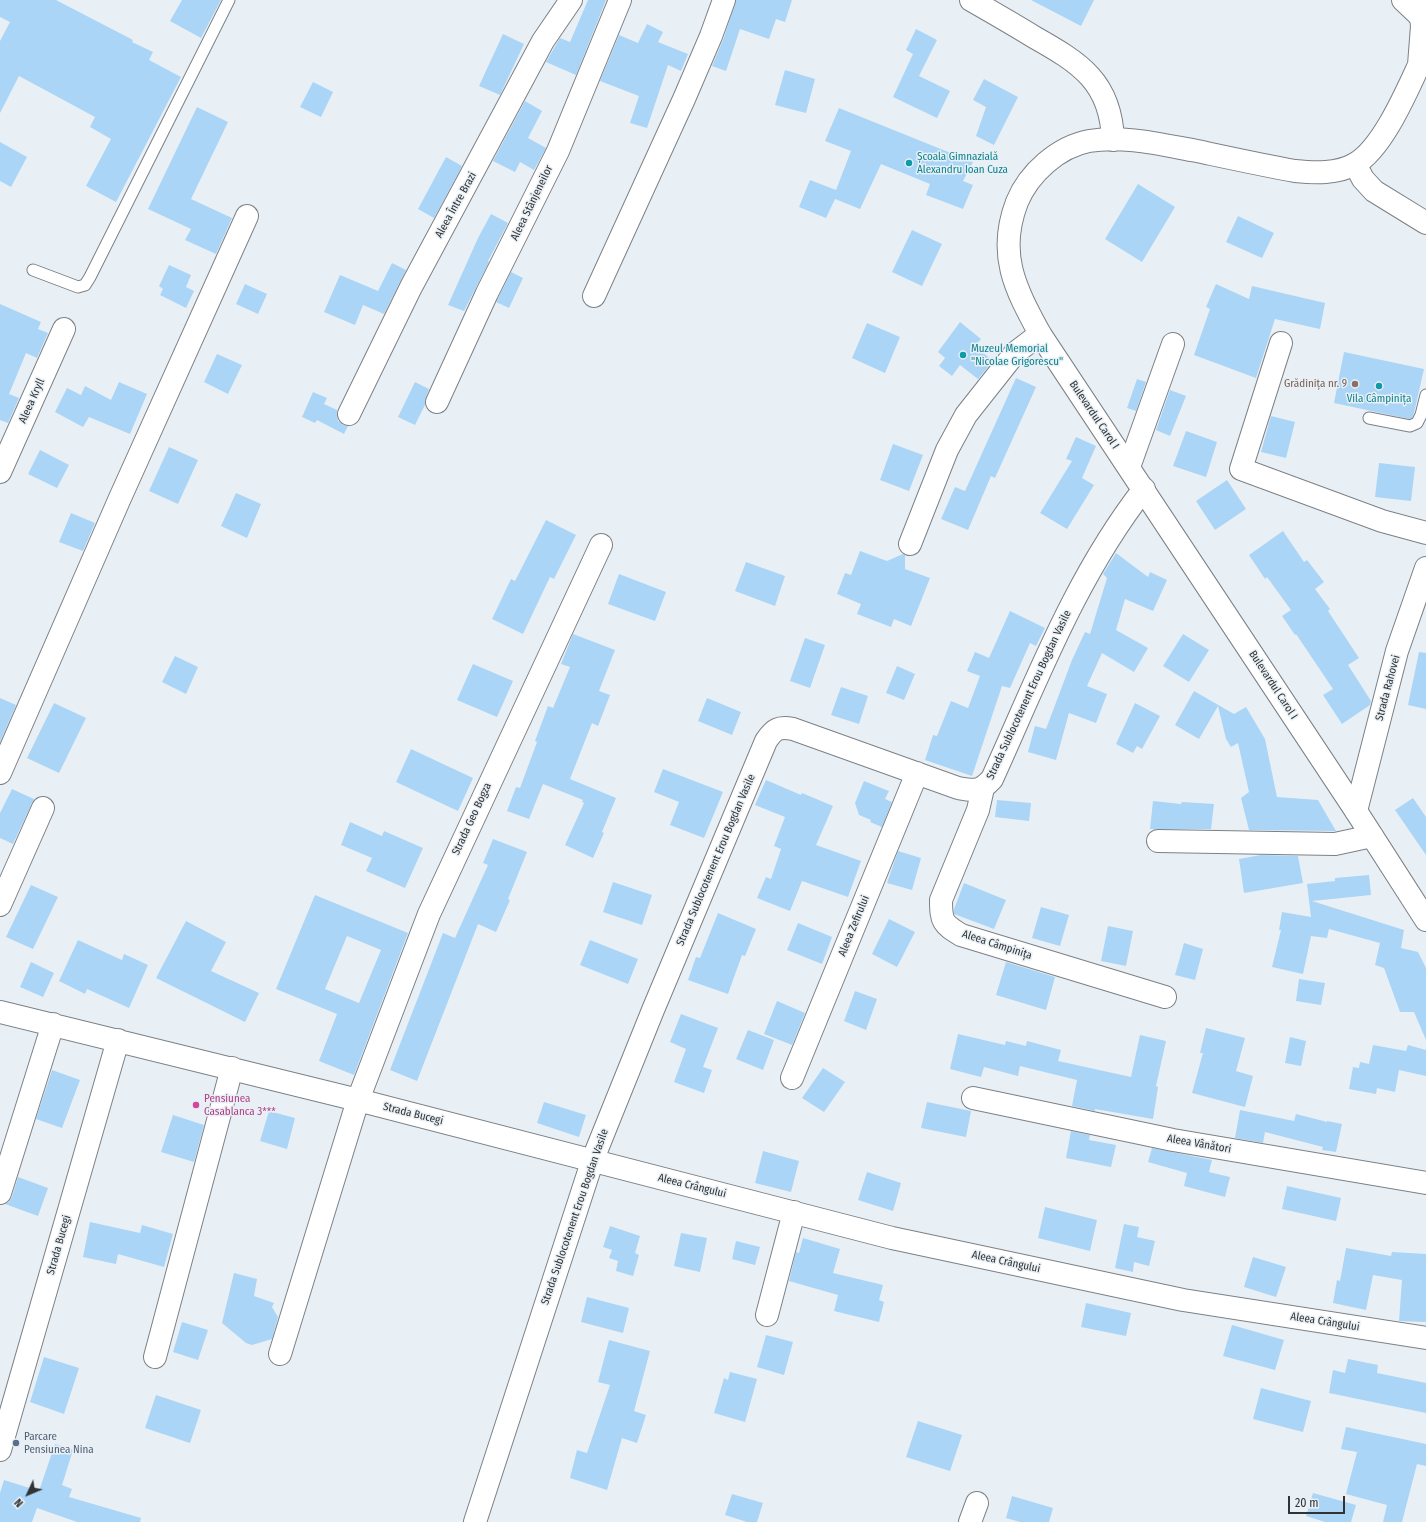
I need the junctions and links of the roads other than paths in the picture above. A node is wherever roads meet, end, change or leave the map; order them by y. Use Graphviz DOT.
graph roads {
  1 [pos="229,0"];
  2 [pos="571,0"];
  3 [pos="620,0"];
  4 [pos="724,0"];
  5 [pos="971,0"];
  6 [pos="1403,0"];
  7 [pos="1423,14"];
  8 [pos="1422,61"];
  9 [pos="1113,140"];
  10 [pos="1355,164"];
  11 [pos="247,216"];
  12 [pos="1426,223"];
  13 [pos="33,270"];
  14 [pos="594,296"];
  15 [pos="64,329"];
  16 [pos="1040,334"];
  17 [pos="1281,343"];
  18 [pos="1173,344"];
  19 [pos="1426,395"];
  20 [pos="437,402"];
  21 [pos="349,414"];
  22 [pos="1369,418"];
  23 [pos="1129,467"];
  24 [pos="0,472"];
  25 [pos="1144,489"];
  26 [pos="1426,532"];
  27 [pos="910,544"];
  28 [pos="601,545"];
  29 [pos="1426,568"];
  30 [pos="0,773"];
  31 [pos="917,773"];
  32 [pos="983,788"];
  33 [pos="43,808"];
  34 [pos="1356,811"];
  35 [pos="1372,836"];
  36 [pos="1158,841"];
  37 [pos="0,905"];
  38 [pos="1426,920"];
  39 [pos="1166,997"];
  40 [pos="0,1012"];
  41 [pos="53,1024"];
  42 [pos="118,1040"];
  43 [pos="232,1068"];
  44 [pos="792,1078"];
  45 [pos="972,1098"];
  46 [pos="358,1100"];
  47 [pos="592,1159"];
  48 [pos="1426,1183"];
  49 [pos="0,1193"];
  50 [pos="794,1212"];
  51 [pos="766,1315"];
  52 [pos="1426,1338"];
  53 [pos="280,1354"];
  54 [pos="155,1357"];
  55 [pos="0,1450"];
  56 [pos="475,1522"];
  1 -- 13 [label="lane"];
  2 -- 21 [label="street, Aleea Între Brazi"];
  3 -- 20 [label="street, Aleea Stânjeneilor"];
  4 -- 14 [label="street"];
  5 -- 9 [label="street"];
  6 -- 7 [label="street"];
  7 -- 8 [label="street, Bulevardul Carol I"];
  8 -- 10 [label="street, Bulevardul Carol I"];
  9 -- 10 [label="street, Bulevardul Carol I"];
  9 -- 16 [label="street, Bulevardul Carol I"];
  10 -- 12 [label="street"];
  11 -- 30 [label="street"];
  15 -- 24 [label="street, Aleea Kryll"];
  16 -- 23 [label="street, Bulevardul Carol I"];
  16 -- 27 [label="street"];
  17 -- 26 [label="street"];
  18 -- 23 [label="street"];
  19 -- 22 [label="lane"];
  23 -- 25 [label="street, Bulevardul Carol I"];
  25 -- 32 [label="street, Strada Sublocotenent Erou Bogdan Vasile"];
  25 -- 34 [label="street, Bulevardul Carol I"];
  28 -- 46 [label="street, Strada Geo Bogza"];
  29 -- 34 [label="street, Strada Rahovei"];
  31 -- 32 [label="street, Strada Sublocotenent Erou Bogdan Vasile"];
  31 -- 44 [label="street, Aleea Zefirului"];
  31 -- 47 [label="street, Strada Sublocotenent Erou Bogdan Vasile"];
  32 -- 39 [label="street, Aleea Câmpinița"];
  33 -- 37 [label="street"];
  34 -- 35 [label="street, Bulevardul Carol I"];
  35 -- 36 [label="street"];
  35 -- 38 [label="street, Bulevardul Carol I"];
  40 -- 41 [label="street, Strada Bucegi"];
  41 -- 42 [label="street, Strada Bucegi"];
  41 -- 49 [label="street"];
  42 -- 43 [label="street, Strada Bucegi"];
  42 -- 55 [label="street, Strada Bucegi"];
  43 -- 46 [label="street, Strada Bucegi"];
  43 -- 54 [label="street"];
  45 -- 48 [label="street, Aleea Vânători"];
  46 -- 47 [label="street, Strada Bucegi"];
  46 -- 53 [label="street, Strada Geo Bogza"];
  47 -- 50 [label="street, Aleea Crângului"];
  47 -- 56 [label="street, Strada Sublocotenent Erou Bogdan Vasile"];
  50 -- 51 [label="street"];
  50 -- 52 [label="street, Aleea Crângului"];
}
